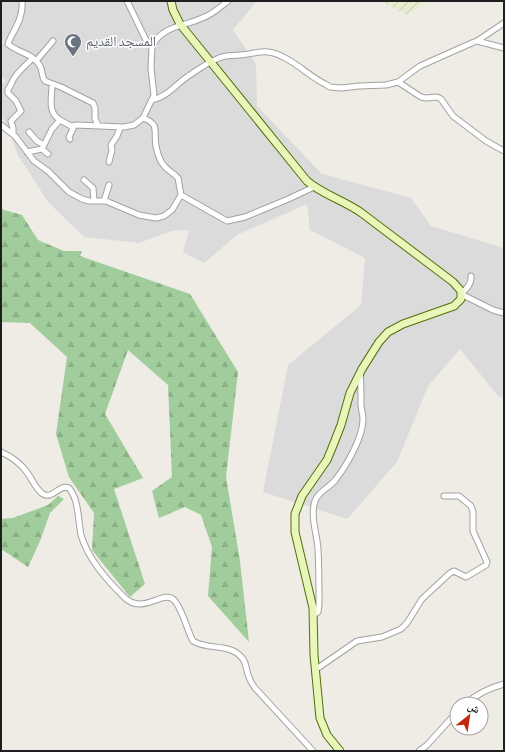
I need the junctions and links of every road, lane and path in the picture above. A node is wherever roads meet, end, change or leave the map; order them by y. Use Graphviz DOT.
graph roads {
  1 [pos="22,1"];
  2 [pos="127,1"];
  3 [pos="171,1"];
  4 [pos="228,1"];
  5 [pos="504,23"];
  6 [pos="180,24"];
  7 [pos="52,41"];
  8 [pos="477,42"];
  9 [pos="152,46"];
  10 [pos="504,48"];
  11 [pos="34,59"];
  12 [pos="210,62"];
  13 [pos="398,82"];
  14 [pos="52,84"];
  15 [pos="152,100"];
  16 [pos="143,118"];
  17 [pos="60,120"];
  18 [pos="1,125"];
  19 [pos="71,126"];
  20 [pos="98,126"];
  21 [pos="120,128"];
  22 [pos="29,132"];
  23 [pos="13,134"];
  24 [pos="70,139"];
  25 [pos="43,147"];
  26 [pos="504,151"];
  27 [pos="27,152"];
  28 [pos="48,154"];
  29 [pos="109,162"];
  30 [pos="84,180"];
  31 [pos="109,185"];
  32 [pos="314,186"];
  33 [pos="181,195"];
  34 [pos="94,201"];
  35 [pos="104,201"];
  36 [pos="472,276"];
  37 [pos="461,294"];
  38 [pos="504,313"];
  39 [pos="360,373"];
  40 [pos="1,452"];
  41 [pos="444,496"];
  42 [pos="314,615"];
  43 [pos="315,670"];
  44 [pos="504,684"];
  45 [pos="477,696"];
  46 [pos="449,720"];
  47 [pos="313,751"];
  48 [pos="340,751"];
  49 [pos="418,751"];
  1 -- 11 [label="street"];
  2 -- 9 [label="street"];
  3 -- 6 [label="street"];
  4 -- 6 [label="street"];
  5 -- 8 [label="street"];
  6 -- 9 [label="street"];
  6 -- 12 [label="street"];
  7 -- 11 [label="street"];
  8 -- 10 [label="street"];
  8 -- 13 [label="street"];
  9 -- 15 [label="street"];
  11 -- 14 [label="street"];
  11 -- 23 [label="street"];
  12 -- 13 [label="street"];
  12 -- 15 [label="street"];
  12 -- 32 [label="street"];
  13 -- 26 [label="street"];
  14 -- 17 [label="street"];
  14 -- 20 [label="street"];
  15 -- 16 [label="street"];
  16 -- 21 [label="street"];
  16 -- 33 [label="street"];
  17 -- 19 [label="street"];
  17 -- 25 [label="street"];
  18 -- 23 [label="street"];
  19 -- 20 [label="street"];
  19 -- 24 [label="street"];
  20 -- 21 [label="street"];
  21 -- 29 [label="street"];
  22 -- 25 [label="street"];
  23 -- 27 [label="street"];
  25 -- 27 [label="street"];
  25 -- 28 [label="street"];
  27 -- 34 [label="street"];
  30 -- 34 [label="street"];
  31 -- 35 [label="street"];
  32 -- 33 [label="street"];
  32 -- 37 [label="street"];
  33 -- 35 [label="street"];
  34 -- 35 [label="street"];
  36 -- 37 [label="street"];
  37 -- 38 [label="street"];
  37 -- 39 [label="street"];
  39 -- 42 [label="street"];
  39 -- 42 [label="street"];
  40 -- 47 [label="street"];
  41 -- 43 [label="street"];
  42 -- 43 [label="street"];
  43 -- 48 [label="street"];
  44 -- 45 [label="street"];
  46 -- 49 [label="street"];
}
